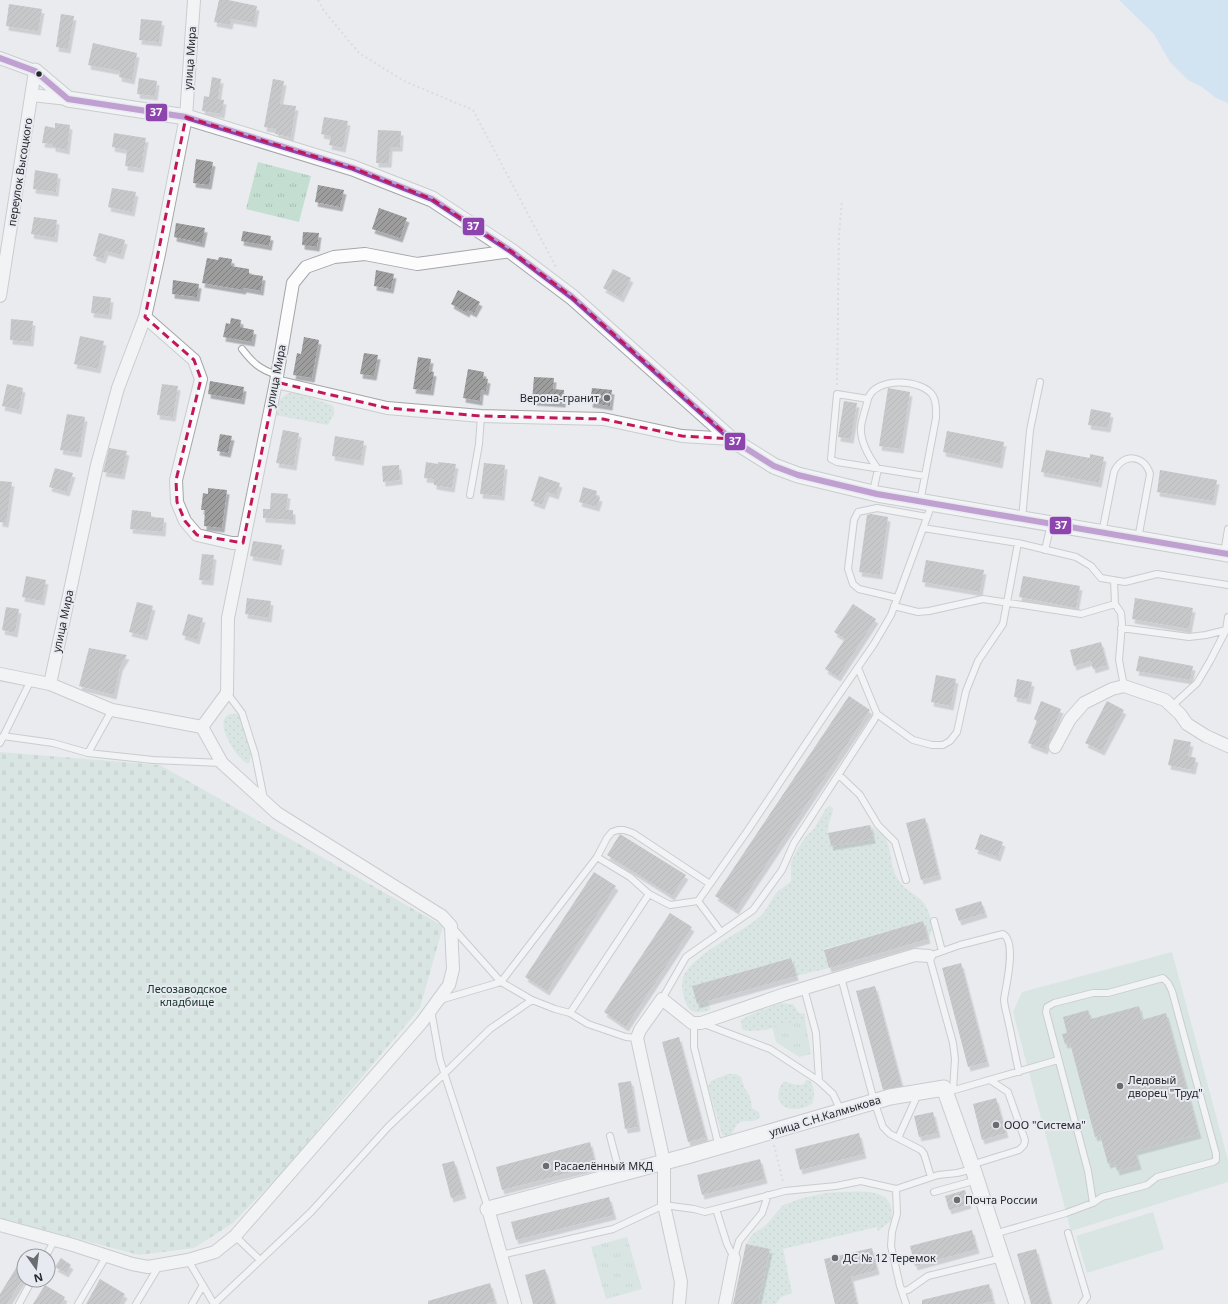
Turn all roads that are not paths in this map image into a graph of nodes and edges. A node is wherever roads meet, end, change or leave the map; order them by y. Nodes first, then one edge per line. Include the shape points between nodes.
1 (194, 0) edge
2 (0, 58) edge
3 (36, 71) junction
4 (32, 95) junction
5 (68, 99) junction
6 (186, 117) junction
7 (511, 251) junction
8 (0, 296) edge
9 (145, 317) junction
10 (242, 349) dead end
11 (276, 379) junction
12 (1040, 382) dead end
13 (868, 399) junction
14 (481, 416) junction
15 (731, 439) junction
16 (878, 468) junction
17 (925, 476) junction
18 (873, 493) junction
19 (470, 495) dead end
20 (926, 508) junction
21 (1022, 519) junction
22 (1051, 524) junction
23 (923, 528) junction
24 (1228, 529) edge
25 (1102, 532) junction
26 (1138, 538) junction
27 (243, 543) junction
28 (1018, 543) junction
29 (1045, 550) junction
30 (1226, 554) edge
31 (1114, 580) junction
32 (1228, 585) edge
33 (897, 598) junction
34 (1007, 603) junction
35 (1115, 604) junction
36 (894, 606) junction
37 (1228, 617) edge
38 (1122, 628) junction
39 (1226, 630) junction
40 (858, 668) junction
41 (0, 674) edge
42 (31, 680) junction
43 (50, 684) junction
44 (1124, 686) junction
45 (227, 693) junction
46 (1172, 706) junction
47 (112, 710) junction
48 (877, 714) junction
49 (202, 727) junction
50 (3, 736) junction
51 (0, 743) edge
52 (1228, 746) edge
53 (1055, 747) dead end
54 (88, 753) junction
55 (222, 763) junction
56 (839, 775) junction
57 (265, 802) junction
58 (597, 857) junction
59 (906, 880) dead end
60 (710, 884) junction
61 (649, 894) junction
62 (698, 901) junction
63 (934, 921) dead end
64 (451, 926) junction
65 (721, 932) junction
66 (942, 951) junction
67 (929, 956) junction
68 (841, 977) junction
69 (501, 982) junction
70 (804, 988) junction
71 (662, 999) junction
72 (532, 1000) junction
73 (434, 1006) junction
74 (570, 1013) junction
75 (697, 1023) junction
76 (637, 1038) junction
77 (1058, 1060) junction
78 (1019, 1072) junction
79 (444, 1074) junction
80 (990, 1080) junction
81 (819, 1081) junction
82 (950, 1091) junction
83 (918, 1092) junction
84 (874, 1101) junction
85 (841, 1111) junction
86 (610, 1136) dead end
87 (898, 1138) junction
88 (719, 1147) junction
89 (664, 1162) junction
90 (974, 1171) junction
91 (620, 1174) junction
92 (932, 1177) junction
93 (896, 1189) junction
94 (934, 1192) dead end
95 (768, 1195) junction
96 (1093, 1203) junction
97 (664, 1205) junction
98 (488, 1208) junction
99 (716, 1209) junction
100 (0, 1225) edge
101 (1068, 1233) dead end
102 (994, 1234) junction
103 (235, 1236) junction
104 (55, 1240) junction
105 (50, 1248) edge
106 (107, 1255) junction
107 (501, 1255) junction
108 (734, 1258) junction
109 (1002, 1258) junction
110 (188, 1260) junction
111 (260, 1260) junction
112 (160, 1265) junction
113 (203, 1285) junction
114 (28, 1288) edge
115 (902, 1291) junction
116 (19, 1304) edge
117 (78, 1304) edge
118 (136, 1304) edge
119 (192, 1304) edge
120 (214, 1304) edge
121 (515, 1304) edge
122 (679, 1304) edge
123 (725, 1304) edge
124 (906, 1304) edge
125 (1017, 1304) edge
126 (1082, 1304) edge

1 - 6 street, улица Мира
2 - 3 street
3 - 4 street, переулок Высоцкого
3 - 5 street
4 - 5 street
4 - 8 street, переулок Высоцкого
5 - 6 street
6 - 7 street via 353,168 432,199
6 - 9 street, улица Мира
7 - 11 street, улица Мира via 418,264 365,254 334,257 306,267 293,283
7 - 15 street via 572,297
9 - 27 street via 194,360 201,379 176,480 177,502 185,521 197,535
9 - 43 street, улица Мира via 118,388 96,465
10 - 11 lane via 257,366
11 - 14 street via 387,408
11 - 27 street, улица Мира
12 - 21 lane via 1030,430
13 - 16 lane via 861,428 869,458
13 - 16 lane via 837,394 831,459
13 - 17 lane via 876,388 890,382 924,388 933,396 936,418
14 - 15 street via 603,419 682,436
14 - 19 lane
15 - 18 street via 774,466 798,475
16 - 17 lane
16 - 18 lane
17 - 20 lane
18 - 20 street
20 - 21 street
20 - 23 lane
20 - 33 lane via 877,508 858,512 854,520 848,569 853,584 859,589
21 - 22 street
22 - 25 street
22 - 29 lane
23 - 28 lane
23 - 33 lane
24 - 30 lane
25 - 26 street
25 - 26 lane via 1115,469 1123,460 1136,460 1144,462 1150,474
26 - 30 street
27 - 45 street, улица Мира via 228,618
28 - 29 lane
28 - 34 lane
29 - 31 lane via 1076,557 1091,566 1102,578
31 - 32 lane via 1125,582 1157,574
31 - 35 lane
33 - 36 lane
34 - 35 lane via 1081,614
34 - 36 lane via 983,600 918,612
34 - 48 lane via 1003,624 978,661 966,691 957,732 950,741 943,745 932,745 913,740
35 - 38 lane via 1121,613
36 - 40 lane
37 - 39 lane
38 - 39 lane via 1189,637
38 - 44 lane via 1119,660
39 - 46 lane via 1197,683
40 - 48 lane
40 - 60 lane
41 - 42 street
42 - 43 street
42 - 50 lane
43 - 47 street
44 - 46 street via 1166,700
44 - 53 street via 1084,703 1070,719
45 - 49 street
45 - 57 lane via 242,713 255,754
46 - 52 street via 1188,724
47 - 49 street
47 - 54 lane
48 - 56 lane
49 - 55 street
50 - 51 lane
50 - 54 lane via 53,743
54 - 55 lane via 153,760
55 - 57 street
56 - 59 lane via 860,795 878,825 895,842
56 - 65 lane via 794,843 782,870 757,904
57 - 64 street via 277,813 442,916
58 - 60 lane via 612,832 624,830 633,833
58 - 61 lane via 630,877
58 - 69 lane
60 - 62 lane
61 - 62 lane via 670,904
61 - 74 lane
62 - 65 lane
63 - 66 lane
64 - 69 lane
64 - 73 street via 453,969 449,985
65 - 71 lane via 686,957
66 - 67 lane
66 - 78 lane via 960,944 1006,935 1010,952 1004,1001
67 - 68 street via 915,955
67 - 82 lane via 953,1042 955,1059
68 - 70 street
68 - 84 lane
69 - 72 lane
69 - 73 lane
70 - 75 street
70 - 81 lane via 816,1033
71 - 75 street via 692,1023
71 - 76 street
72 - 74 lane
72 - 79 lane via 490,1028
73 - 79 lane
73 - 103 street
74 - 76 lane via 588,1024 626,1037
75 - 81 lane via 770,1049
75 - 88 lane via 694,1047
76 - 89 street
77 - 78 lane
77 - 96 lane via 1088,1171
77 - 96 lane via 1047,1007 1093,993 1108,993 1162,978 1168,984 1172,991 1216,1160 1157,1177 1147,1185 1102,1197
78 - 80 lane
79 - 98 lane
79 - 111 lane via 389,1126 311,1212
80 - 82 lane
80 - 90 lane via 1008,1092 1025,1140 1019,1150
81 - 85 lane via 833,1094
82 - 83 street, улица С.Н.Калмыкова via 944,1088
82 - 90 street
83 - 84 street, улица С.Н.Калмыкова
83 - 87 lane
84 - 85 street, улица С.Н.Калмыкова
84 - 87 lane via 883,1127
85 - 88 street, улица С.Н.Калмыкова
86 - 91 lane
87 - 92 lane via 921,1150
88 - 89 street, улица С.Н.Калмыкова
89 - 91 street, улица С.Н.Калмыкова
89 - 97 street
90 - 92 lane
90 - 94 lane
90 - 102 street
91 - 98 street, улица С.Н.Калмыкова
92 - 93 lane
93 - 95 lane via 861,1181 836,1186 785,1190
93 - 115 lane via 897,1214 891,1246
95 - 99 lane
95 - 108 lane via 762,1213 739,1240
96 - 102 lane via 1066,1214
97 - 99 lane via 694,1208 705,1212
97 - 107 lane via 613,1229
97 - 122 street via 681,1282
98 - 107 street
99 - 108 lane
100 - 104 street
101 - 126 lane via 1087,1297
102 - 109 street
103 - 110 street via 215,1252
103 - 111 lane
104 - 105 lane
104 - 106 street
106 - 112 street via 132,1264 148,1267
106 - 117 lane
107 - 121 street
108 - 123 street
109 - 115 lane via 928,1276 908,1290
109 - 125 street
110 - 112 street
110 - 113 lane
111 - 120 lane
112 - 118 lane
113 - 119 lane
113 - 120 lane
114 - 116 lane
115 - 124 lane

